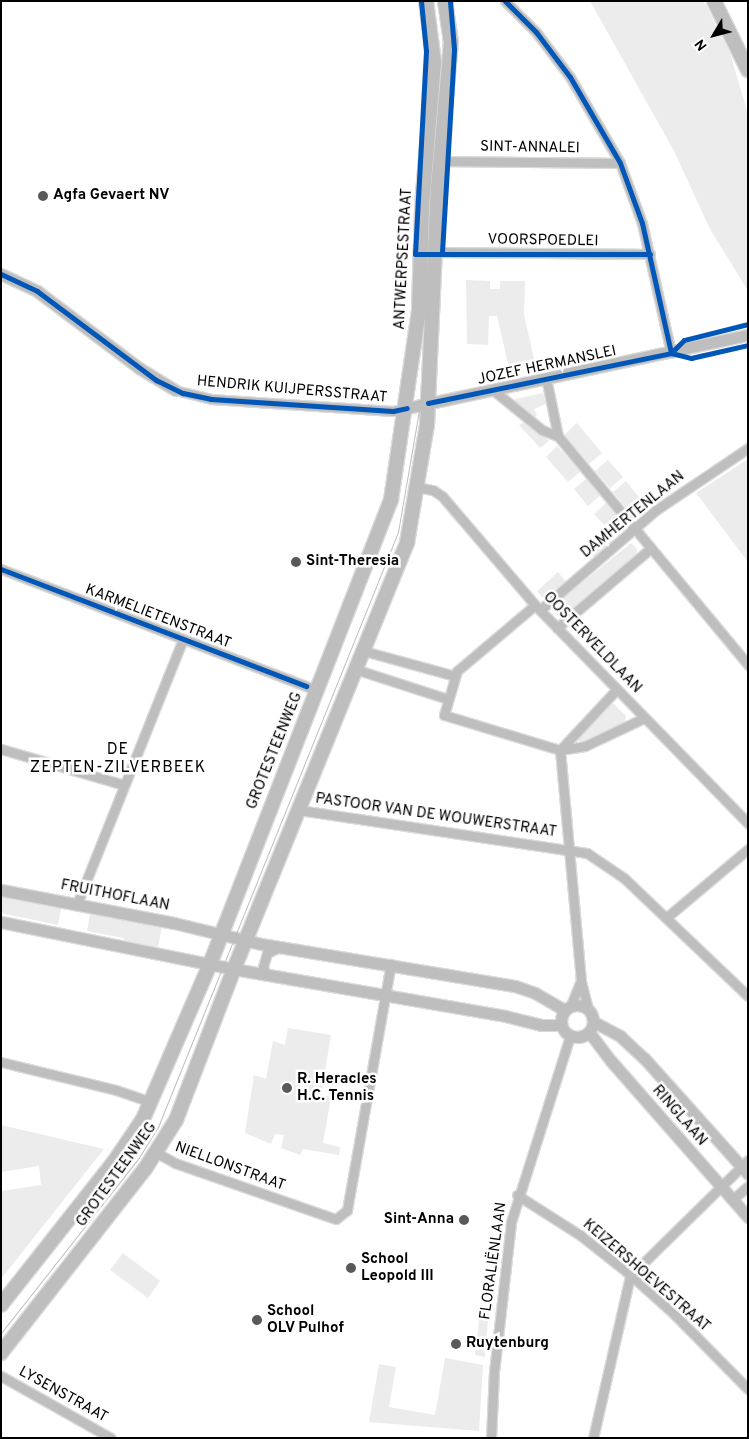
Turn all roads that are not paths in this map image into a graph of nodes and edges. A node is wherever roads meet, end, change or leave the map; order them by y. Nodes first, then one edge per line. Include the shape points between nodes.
1 (426, 1) edge
2 (446, 1) edge
3 (505, 1) edge
4 (714, 1) edge
5 (748, 70) edge
6 (440, 161) junction
7 (620, 164) junction
8 (436, 252) junction
9 (650, 254) junction
10 (1, 274) edge
11 (748, 335) edge
12 (671, 353) junction
13 (546, 378) junction
14 (175, 390) joint
15 (493, 390) junction
16 (428, 403) junction
17 (407, 408) junction
18 (558, 436) junction
19 (748, 448) edge
20 (416, 488) junction
21 (636, 529) junction
22 (651, 548) junction
23 (1, 569) edge
24 (537, 607) junction
25 (557, 628) junction
26 (182, 641) junction
27 (364, 651) junction
28 (748, 665) edge
29 (358, 670) junction
30 (455, 676) junction
31 (617, 689) junction
32 (317, 690) junction
33 (448, 699) junction
34 (644, 718) junction
35 (1, 749) edge
36 (560, 750) junction
37 (124, 785) junction
38 (299, 810) junction
39 (748, 823) edge
40 (748, 848) edge
41 (568, 852) junction
42 (1, 890) edge
43 (77, 904) junction
44 (667, 917) junction
45 (1, 922) edge
46 (222, 935) junction
47 (247, 941) junction
48 (280, 947) junction
49 (210, 964) junction
50 (391, 964) junction
51 (234, 968) junction
52 (266, 974) junction
53 (581, 981) junction
54 (386, 995) junction
55 (748, 996) edge
56 (568, 1008) junction
57 (588, 1008) junction
58 (561, 1025) junction
59 (591, 1027) junction
60 (570, 1036) junction
61 (1, 1062) edge
62 (151, 1102) junction
63 (158, 1153) junction
64 (745, 1167) edge
65 (720, 1186) junction
66 (748, 1186) edge
67 (517, 1195) junction
68 (732, 1200) junction
69 (748, 1217) edge
70 (630, 1276) junction
71 (1, 1305) edge
72 (1, 1352) edge
73 (1, 1376) edge
74 (748, 1389) edge
75 (111, 1438) edge
76 (491, 1438) edge
77 (593, 1438) edge

1 - 17 main road, ANTWERPSESTRAAT via 434,62 422,206 418,329
2 - 6 main road, ANTWERPSESTRAAT via 451,42
3 - 7 street via 536,32 570,77
4 - 5 main road
6 - 7 street, SINT-ANNALEI
6 - 8 main road, ANTWERPSESTRAAT
7 - 9 street
8 - 9 street, VOORSPOEDLEI
8 - 16 main road, ANTWERPSESTRAAT
9 - 12 street
10 - 14 street, HENDRIK KUIJPERSSTRAAT via 37,291 139,368
11 - 12 street, JOZEF HERMANSLEI
12 - 13 street, JOZEF HERMANSLEI
13 - 15 street, JOZEF HERMANSLEI
13 - 18 street
14 - 17 street, HENDRIK KUIJPERSSTRAAT via 210,399 393,411
15 - 16 street, JOZEF HERMANSLEI
15 - 18 street via 542,430
16 - 17 street
16 - 20 main road, ANTWERPSESTRAAT
17 - 32 main road, GROTESTEENWEG via 392,500
18 - 21 street
19 - 21 street, DAMHERTENLAAN via 688,486
20 - 24 street, OOSTERVELDLAAN via 433,490 442,496
20 - 27 main road, ANTWERPSESTRAAT via 407,543
21 - 22 street
21 - 24 street, DAMHERTENLAAN
22 - 25 street
22 - 28 street
23 - 26 street, KARMELIETENSTRAAT
24 - 25 street, OOSTERVELDLAAN
24 - 30 street, DAMHERTENLAAN via 457,671
25 - 31 street, OOSTERVELDLAAN
26 - 32 street, KARMELIETENSTRAAT
26 - 37 street
27 - 29 main road
27 - 30 street
29 - 33 street
29 - 38 main road
30 - 33 street, DAMHERTENLAAN
31 - 34 street, OOSTERVELDLAAN
31 - 36 street
32 - 46 main road, GROTESTEENWEG
33 - 36 street via 444,715
34 - 36 street via 586,746
34 - 39 street, OOSTERVELDLAAN
35 - 37 street
36 - 41 street
37 - 43 street
38 - 41 street, PASTOOR VAN DE WOUWERSTRAAT via 559,847
38 - 47 main road
40 - 44 street
41 - 44 street, PASTOOR VAN DE WOUWERSTRAAT via 587,853 596,858
41 - 53 street
42 - 43 street, FRUITHOFLAAN
43 - 46 street, FRUITHOFLAAN
44 - 55 street, PASTOOR VAN DE WOUWERSTRAAT
45 - 49 street
46 - 47 street, FRUITHOFLAAN
46 - 49 main road, GROTESTEENWEG
47 - 48 street
47 - 51 main road, GROTESTEENWEG
48 - 50 street
48 - 52 street via 268,953 263,967
49 - 51 street
49 - 62 main road, GROTESTEENWEG
50 - 54 street
50 - 56 street via 515,986
51 - 52 street
51 - 63 main road, GROTESTEENWEG via 176,1120
52 - 54 street
53 - 56 street
53 - 57 street
54 - 58 street via 541,1025
54 - 63 street, NIELLONSTRAAT via 350,1200 347,1210 336,1219 175,1163
56 - 57 street
56 - 58 street
57 - 59 street, RINGLAAN
58 - 60 street
59 - 60 street via 582,1036
59 - 64 street, RINGLAAN via 620,1036
59 - 65 street, RINGLAAN via 611,1061
60 - 67 street, FLORALIËNLAAN
61 - 62 street via 116,1090
62 - 71 main road, GROTESTEENWEG via 126,1147
63 - 72 main road, GROTESTEENWEG
64 - 65 street
65 - 68 street, RINGLAAN
65 - 70 street
66 - 68 street
67 - 70 street, KEIZERSHOEVESTRAAT via 580,1235
67 - 76 street, FLORALIËNLAAN via 506,1250
68 - 69 street, RINGLAAN
70 - 74 street, KEIZERSHOEVESTRAAT via 692,1331
70 - 77 street
73 - 75 street, LYSENSTRAAT

